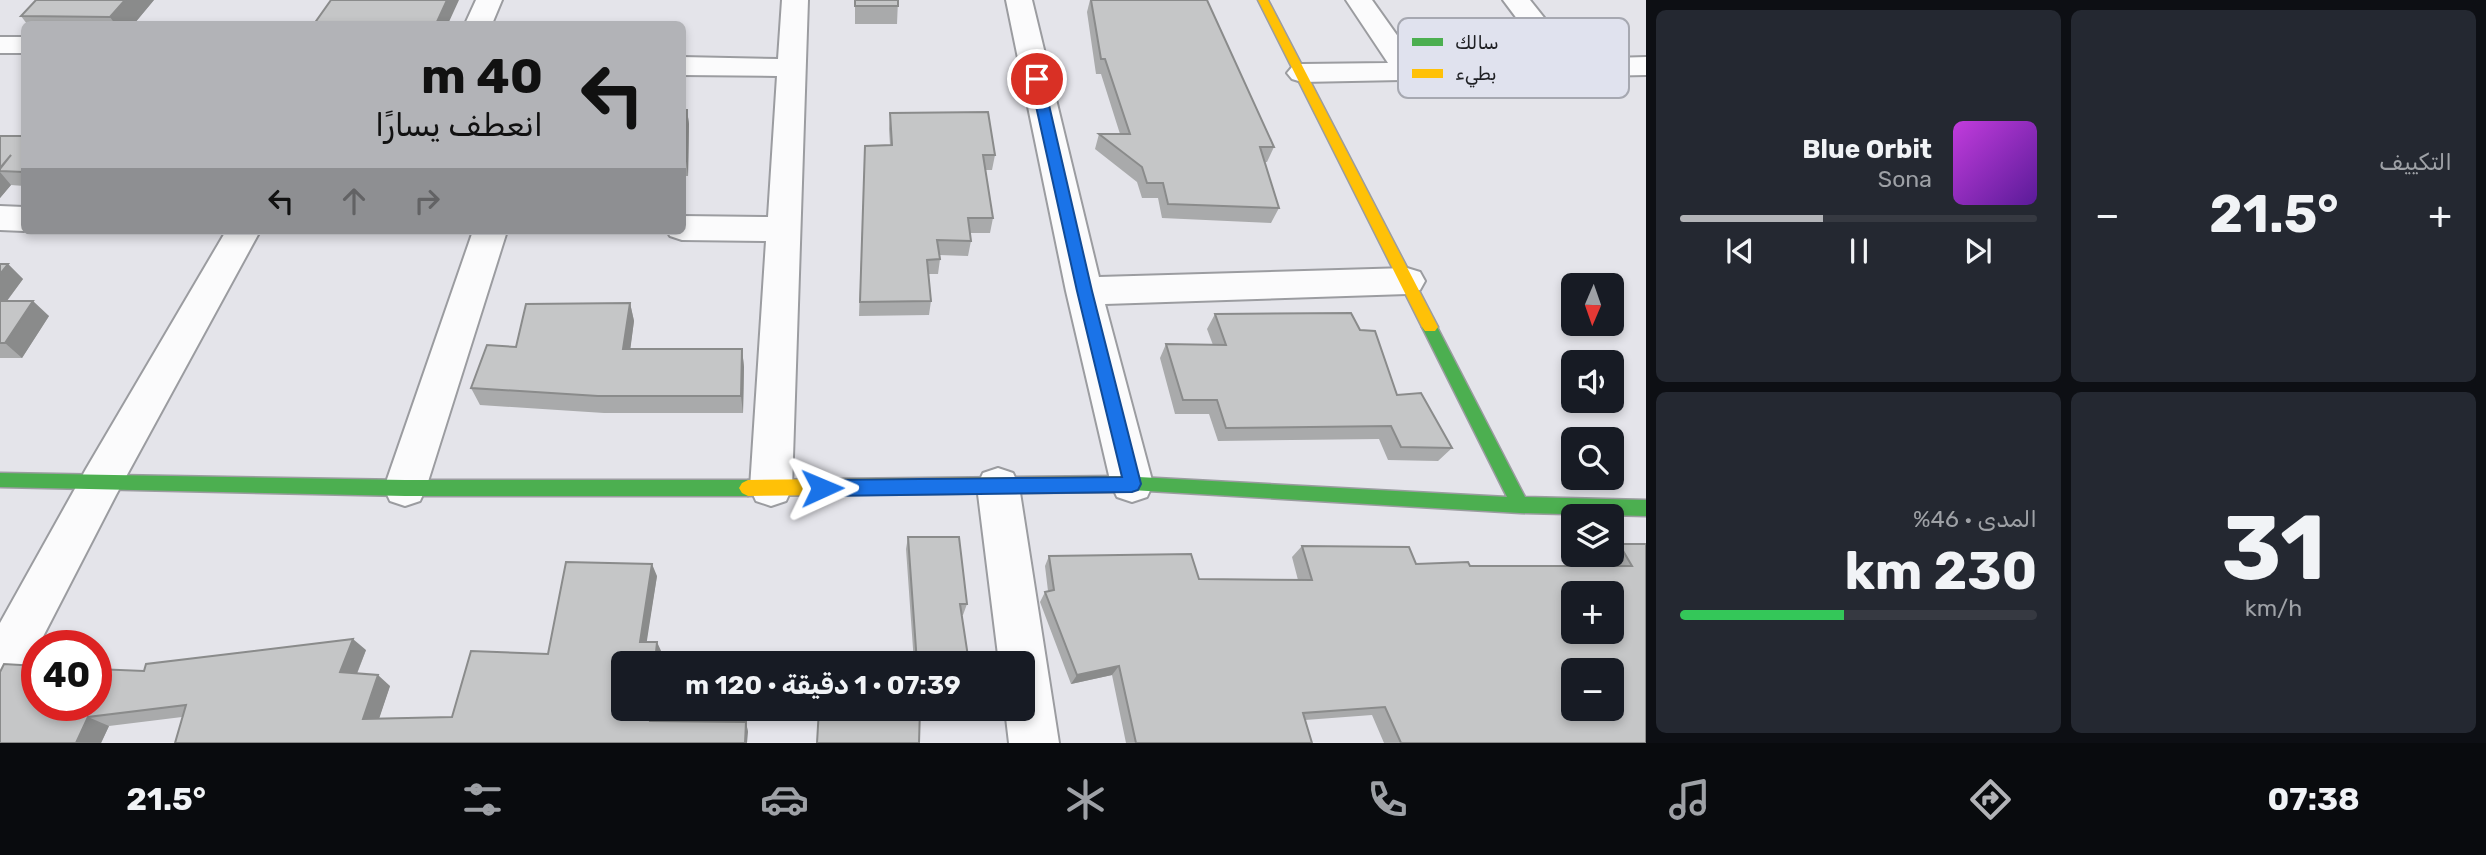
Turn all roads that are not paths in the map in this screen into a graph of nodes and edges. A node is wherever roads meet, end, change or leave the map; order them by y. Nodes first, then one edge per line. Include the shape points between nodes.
1 (489, 0) edge
2 (794, 0) edge
3 (1019, 0) edge
4 (1263, 0) edge
5 (1359, 0) edge
6 (1516, 0) edge
7 (1530, 18) edge
8 (480, 21) edge
9 (0, 45) edge
10 (21, 45) edge
11 (1398, 57) edge
12 (686, 66) edge
13 (790, 68) junction
14 (1398, 71) edge
15 (1302, 74) junction
16 (0, 218) edge
17 (21, 219) edge
18 (686, 228) edge
19 (782, 229) junction
20 (241, 235) edge
21 (489, 235) edge
22 (1407, 281) junction
23 (1084, 291) junction
24 (0, 480) edge
25 (101, 482) junction
26 (1132, 484) junction
27 (998, 486) junction
28 (405, 488) junction
29 (771, 488) junction
30 (1520, 505) junction
31 (1646, 508) edge
32 (0, 670) edge
33 (1034, 743) edge

1 - 8 street
2 - 13 street
3 - 23 street
4 - 15 street
5 - 11 street
6 - 7 street
9 - 10 street
12 - 13 street
13 - 19 street via 790,146
14 - 15 street
15 - 22 street
16 - 17 street
18 - 19 street
19 - 29 street
20 - 25 street
21 - 28 street
22 - 23 street
22 - 30 street
23 - 26 street
24 - 25 street
25 - 28 street
25 - 32 street
26 - 27 street
26 - 30 street
27 - 29 street
27 - 33 street
28 - 29 street
30 - 31 street

